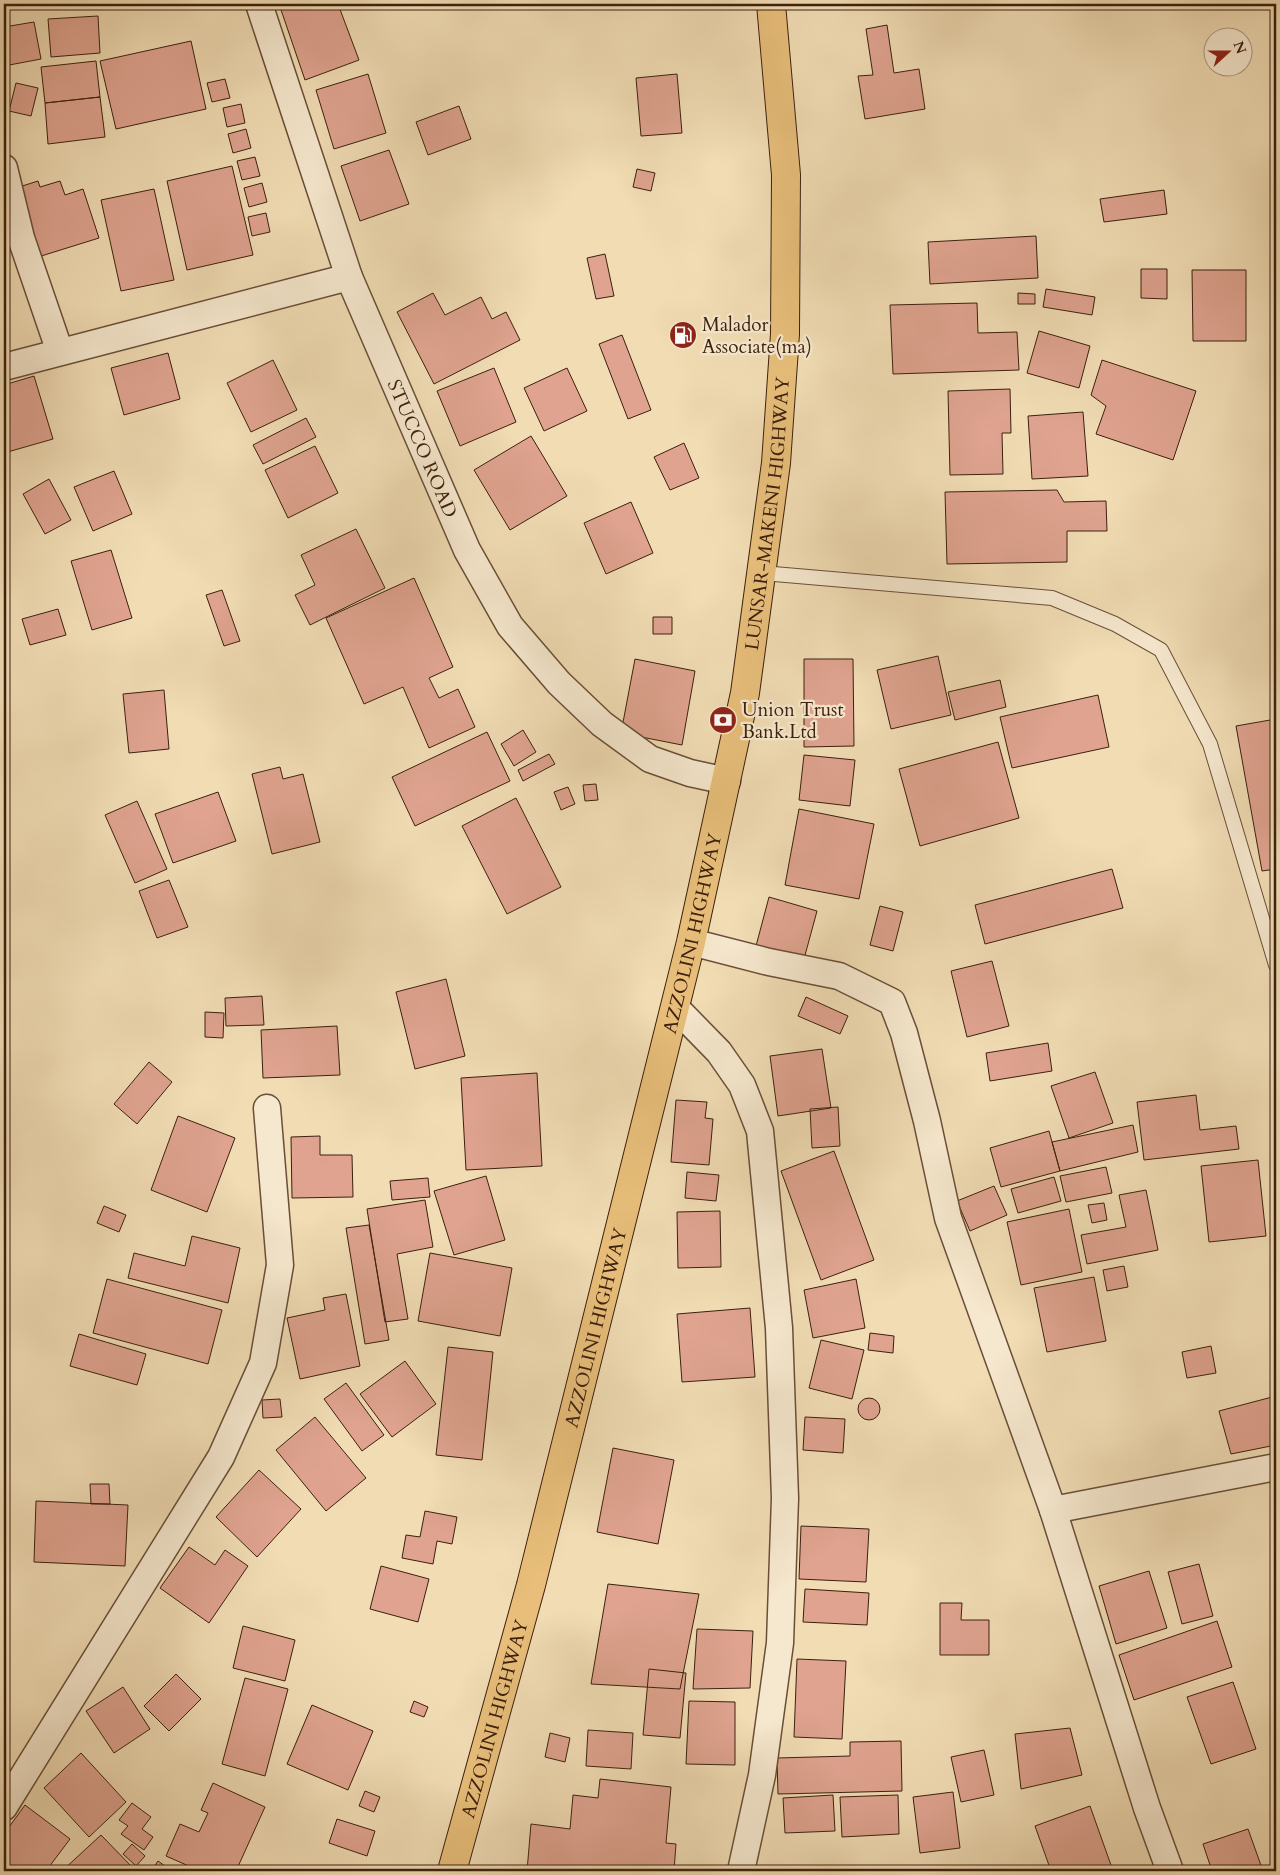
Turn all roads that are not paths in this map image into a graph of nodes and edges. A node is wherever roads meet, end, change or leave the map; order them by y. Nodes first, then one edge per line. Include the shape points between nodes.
1 (259, 4) edge
2 (771, 4) edge
3 (4, 168) edge
4 (349, 277) junction
5 (60, 352) junction
6 (4, 367) edge
7 (762, 573) junction
8 (728, 781) junction
9 (691, 942) junction
10 (1276, 965) edge
11 (674, 1007) junction
12 (267, 1108) dead end
13 (1276, 1467) edge
14 (1052, 1510) junction
15 (4, 1808) edge
16 (452, 1871) edge
17 (741, 1871) edge
18 (1170, 1871) edge

1 - 4 street, STUCCO ROAD
2 - 7 main road, LUNSAR-MAKENI HIGHWAY via 786,175 785,334 776,463
3 - 5 street via 22,238
4 - 5 street
4 - 8 street, STUCCO ROAD via 467,550 510,626 559,683 602,724 650,759 690,773
5 - 6 street
7 - 8 main road, LUNSAR-MAKENI HIGHWAY via 745,693
7 - 10 lane via 1052,598 1115,624 1162,650 1210,744
8 - 9 main road, AZZOLINI HIGHWAY
9 - 11 main road, AZZOLINI HIGHWAY
9 - 14 street via 839,976 892,1002 904,1032 928,1121 948,1218
11 - 16 main road, AZZOLINI HIGHWAY via 534,1575
11 - 17 street via 724,1058 742,1085 760,1131 779,1328 784,1498 780,1644 762,1775
12 - 15 street via 280,1265 263,1363 221,1456
13 - 14 street
14 - 18 street via 1140,1790

